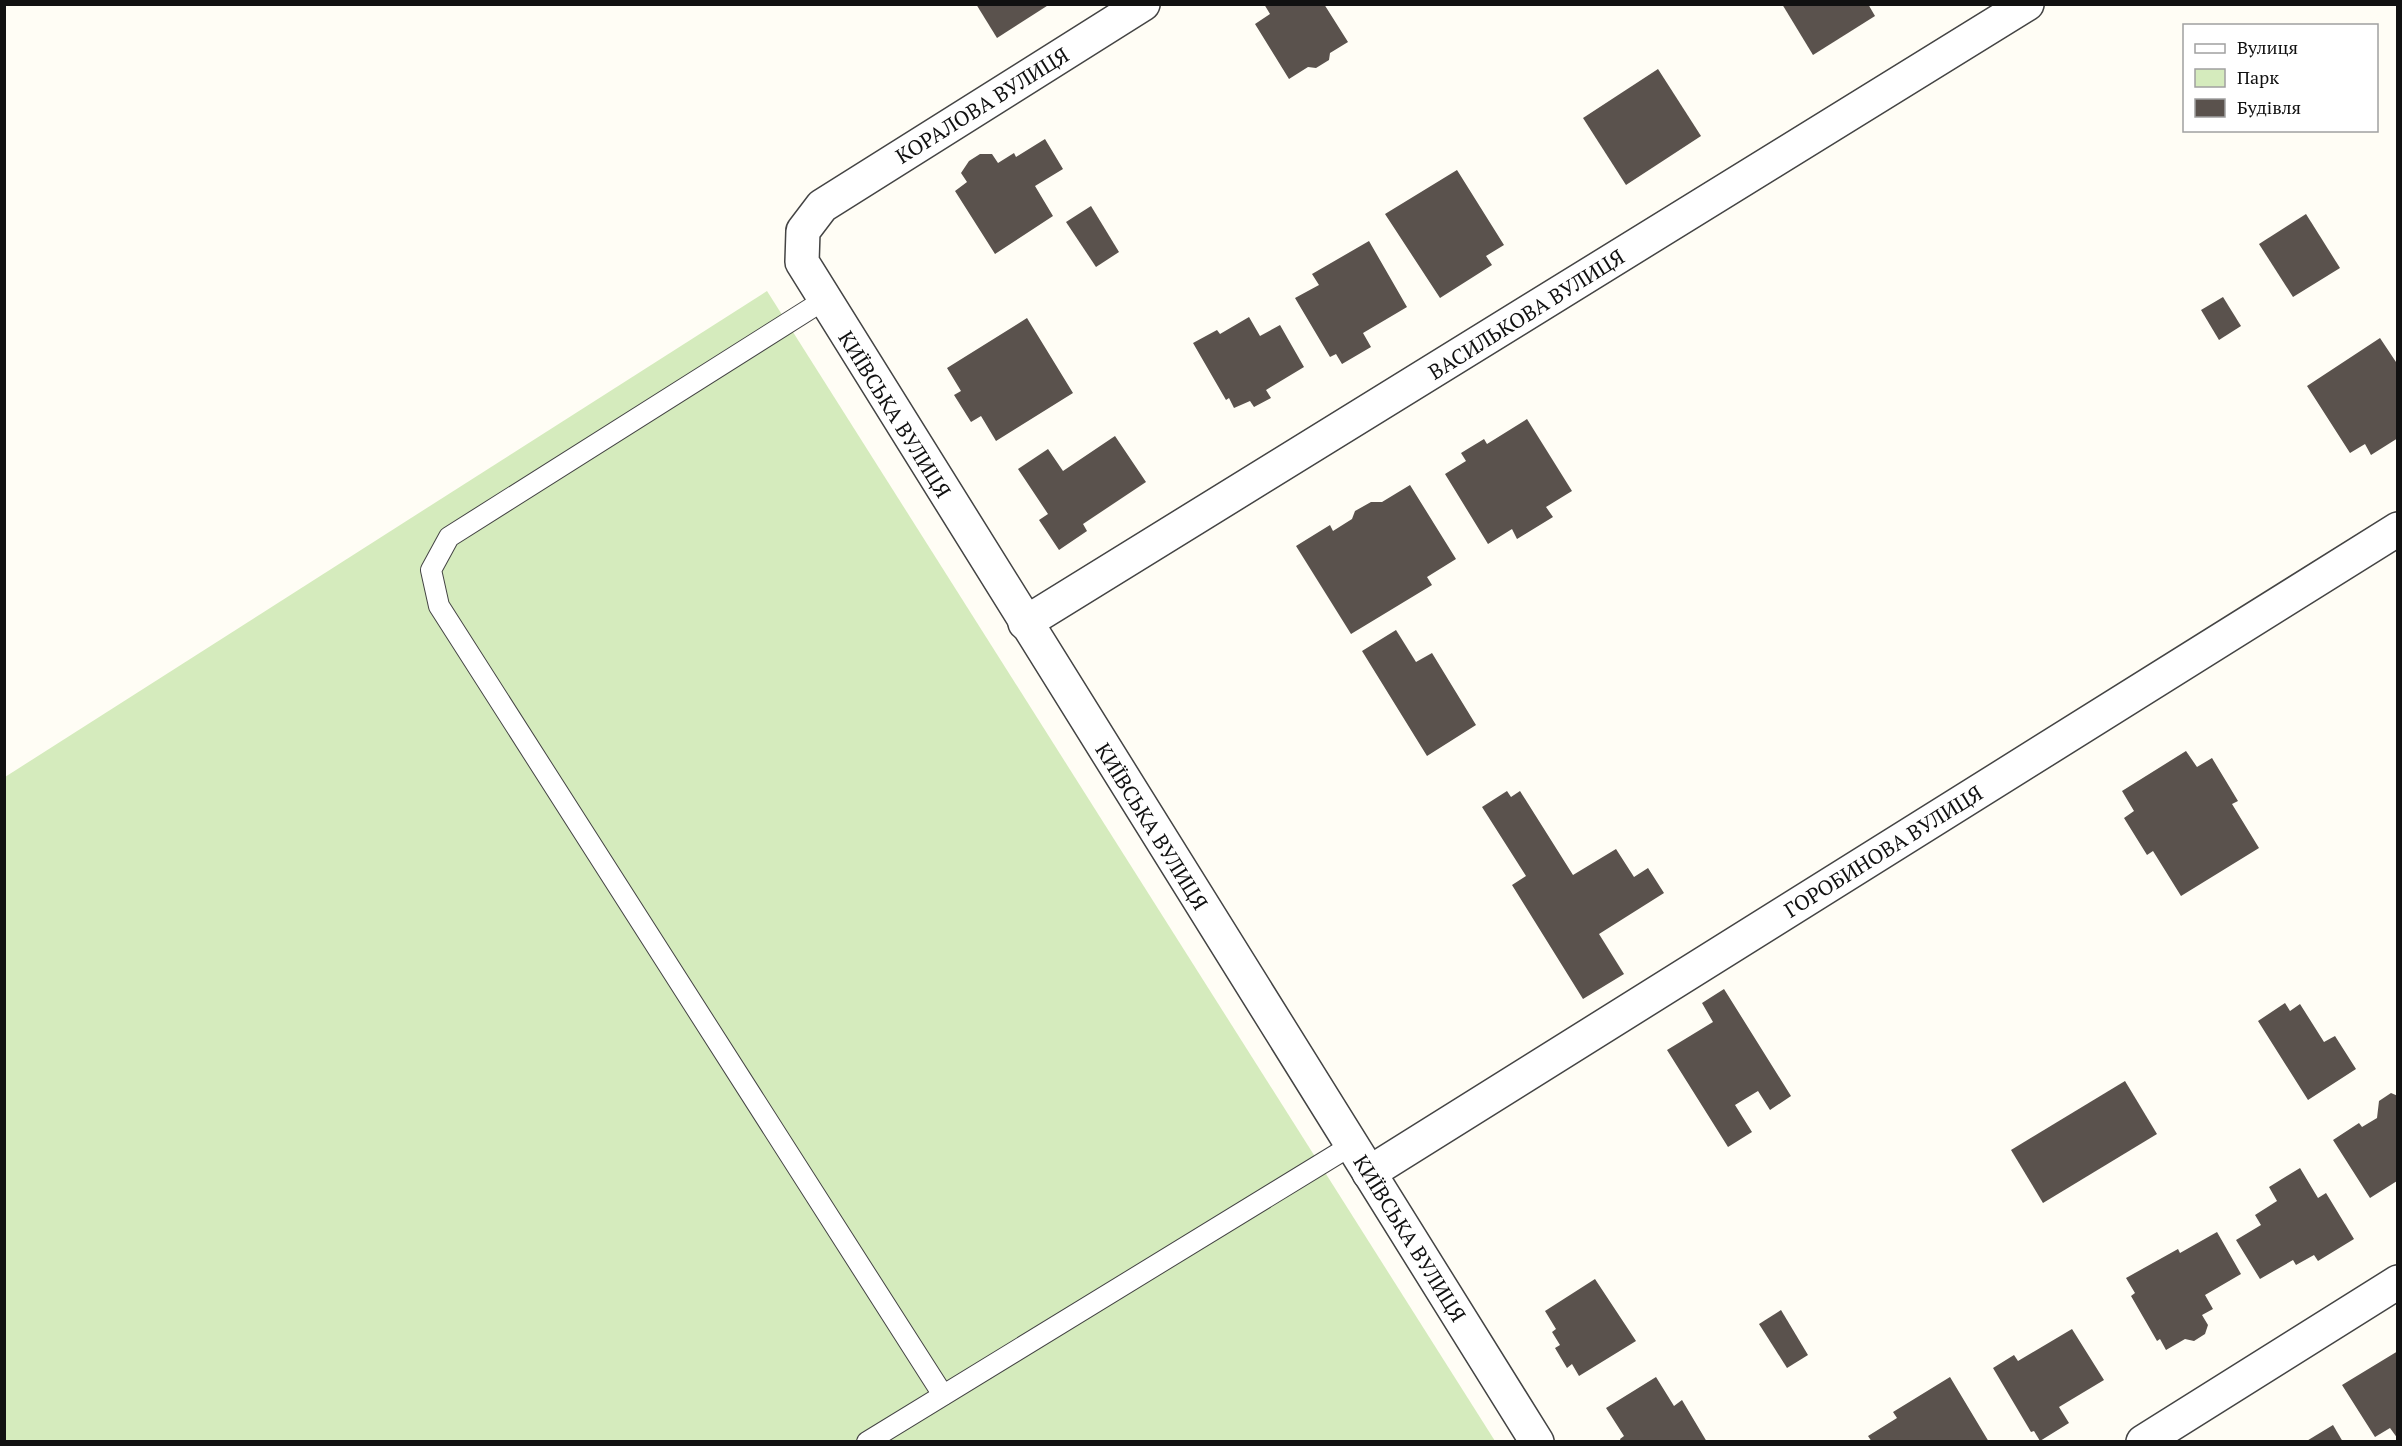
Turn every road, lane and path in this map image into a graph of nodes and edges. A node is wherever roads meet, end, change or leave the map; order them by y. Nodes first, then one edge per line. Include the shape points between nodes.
1 (1143, 4) edge
2 (2027, 4) edge
3 (822, 206) joint
4 (824, 300) junction
5 (2397, 529) edge
6 (1025, 623) junction
7 (1352, 1144) junction
8 (1369, 1173) junction
9 (2397, 1282) edge
10 (943, 1395) junction
11 (867, 1442) edge
12 (1537, 1442) edge
13 (2143, 1442) edge

1 - 3 street, КОРАЛОВА ВУЛИЦЯ
2 - 6 street, ВАСИЛЬКОВА ВУЛИЦЯ
3 - 4 street, КИЇВСЬКА ВУЛИЦЯ via 803,231 802,262
4 - 6 street, КИЇВСЬКА ВУЛИЦЯ
4 - 10 lane via 449,537 431,570 439,606
5 - 8 street, ГОРОБИНОВА ВУЛИЦЯ
6 - 7 street, КИЇВСЬКА ВУЛИЦЯ
7 - 8 street, КИЇВСЬКА ВУЛИЦЯ
7 - 10 lane
8 - 12 street, КИЇВСЬКА ВУЛИЦЯ
9 - 13 street
10 - 11 lane

